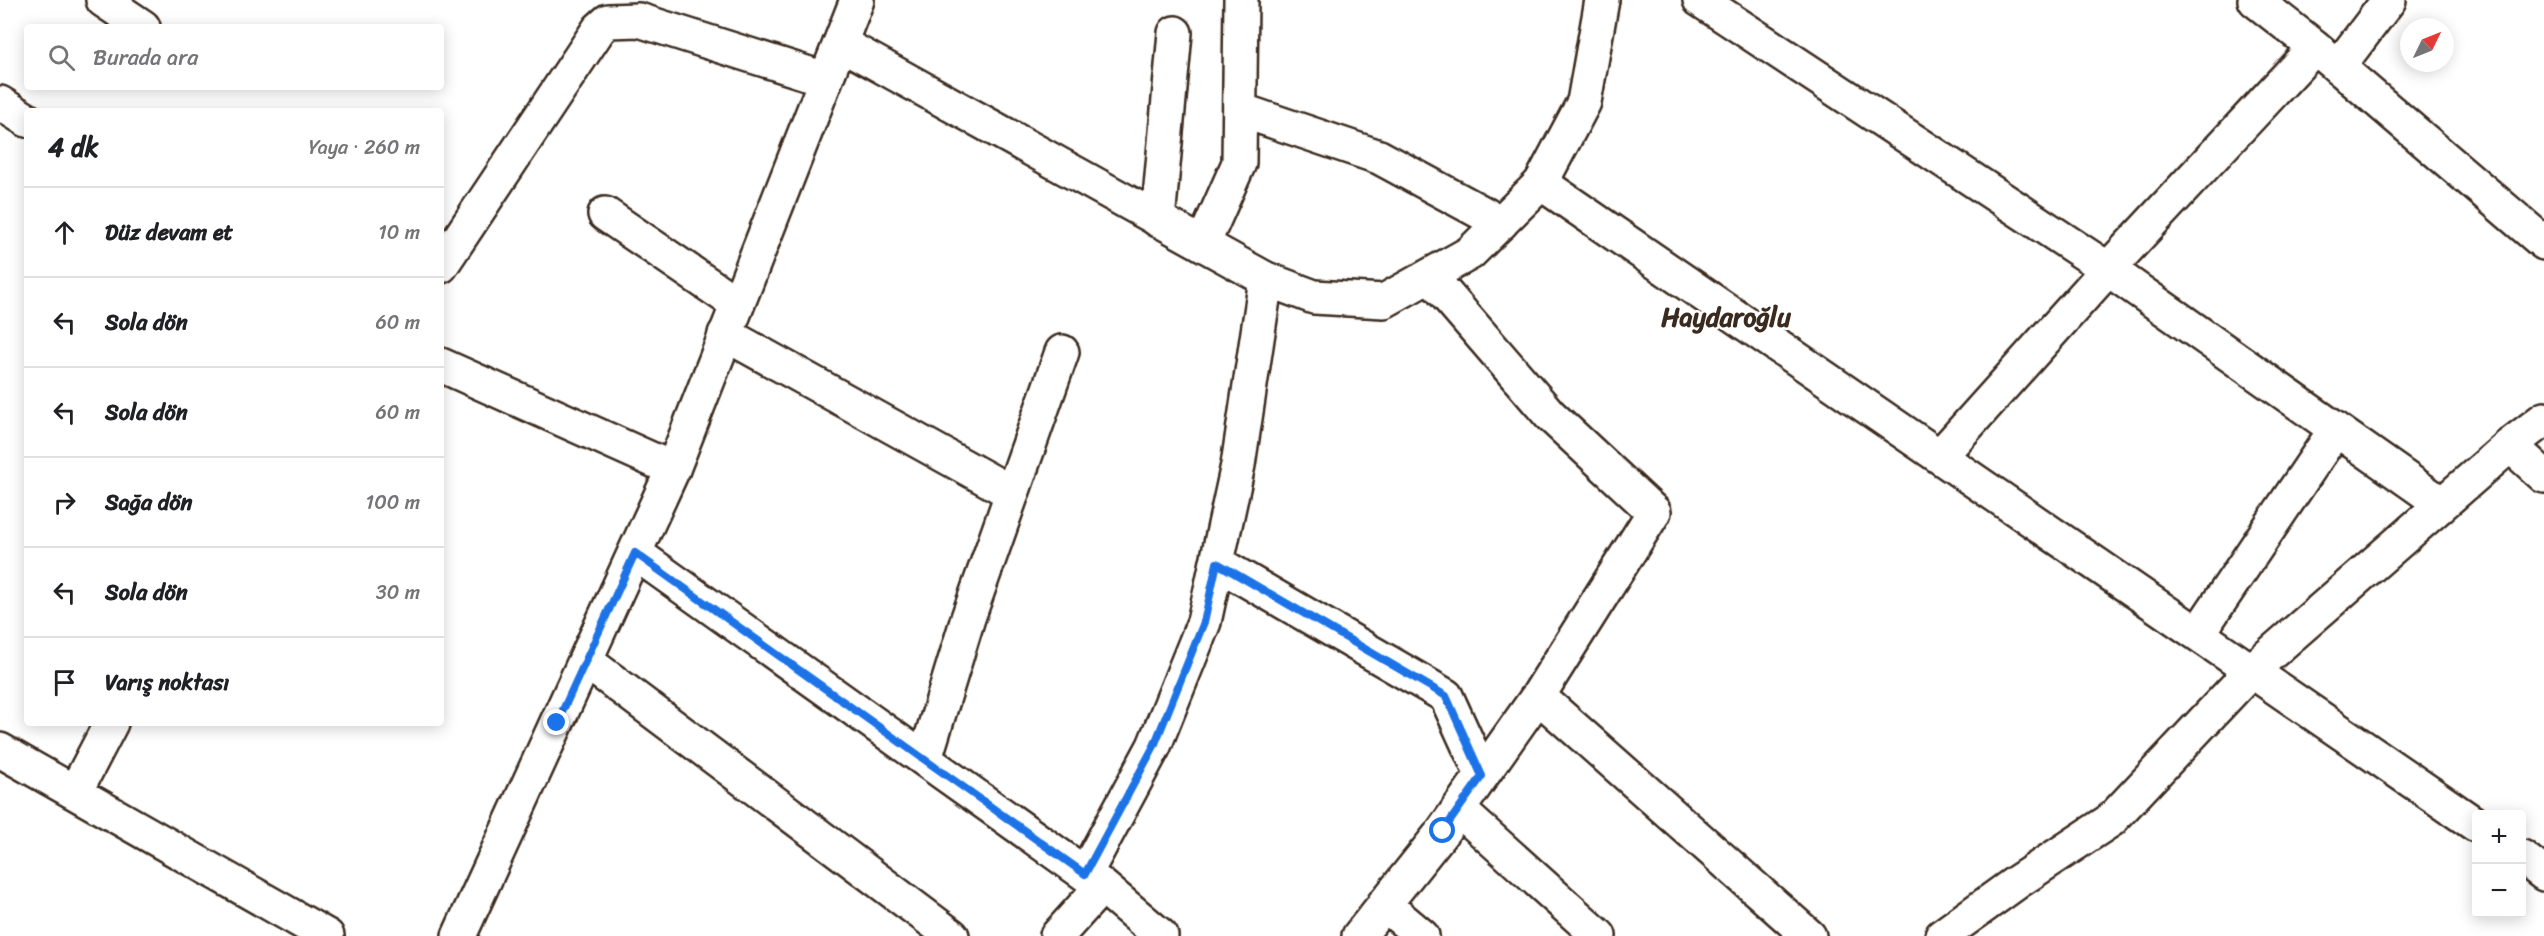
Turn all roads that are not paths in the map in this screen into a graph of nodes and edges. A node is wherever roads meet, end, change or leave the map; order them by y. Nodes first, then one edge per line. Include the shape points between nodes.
1 (103, 0) edge
2 (857, 0) edge
3 (1241, 0) edge
4 (1602, 0) edge
5 (1700, 0) edge
6 (2254, 0) edge
7 (2389, 0) edge
8 (139, 24) edge
9 (1175, 33) dead end
10 (840, 43) junction
11 (2326, 57) junction
12 (825, 79) junction
13 (0, 103) edge
14 (1240, 110) junction
15 (24, 118) edge
16 (1541, 183) junction
17 (606, 214) dead end
18 (1158, 220) junction
19 (1501, 223) junction
20 (2544, 243) edge
21 (1203, 244) junction
22 (444, 262) edge
23 (2108, 269) junction
24 (1430, 276) junction
25 (1266, 279) junction
26 (737, 304) junction
27 (725, 334) junction
28 (1062, 352) dead end
29 (444, 366) edge
30 (2544, 419) edge
31 (2336, 429) junction
32 (2511, 445) junction
33 (1941, 455) junction
34 (673, 469) junction
35 (2544, 476) edge
36 (1012, 493) junction
37 (2442, 504) junction
38 (635, 553) junction
39 (1217, 563) junction
40 (2199, 632) junction
41 (586, 661) junction
42 (2253, 669) junction
43 (1538, 696) junction
44 (109, 726) edge
45 (0, 750) edge
46 (925, 759) junction
47 (1482, 776) junction
48 (75, 792) junction
49 (1458, 809) junction
50 (2472, 822) edge
51 (2526, 860) edge
52 (2544, 873) edge
53 (1093, 880) junction
54 (1384, 904) junction
55 (464, 934) edge
56 (327, 936) edge
57 (952, 936) edge
58 (1057, 936) edge
59 (1161, 936) edge
60 (1359, 936) edge
61 (1422, 936) edge
62 (1599, 936) edge
63 (1809, 936) edge
64 (1942, 936) edge

1 - 8 street
2 - 10 street
3 - 14 street
4 - 16 street via 1584,102
5 - 23 street
6 - 11 street
7 - 11 street
9 - 18 street
10 - 12 street
10 - 18 street
11 - 20 street
11 - 23 street
12 - 22 street via 639,20 608,21
12 - 26 street
13 - 15 street
14 - 19 street via 1379,157
14 - 21 street via 1239,163
16 - 19 street
16 - 33 street
17 - 26 street
18 - 21 street
19 - 24 street via 1470,254
21 - 25 street
23 - 31 street
23 - 33 street
24 - 25 street via 1384,300 1314,297
24 - 43 street via 1550,415 1654,512
25 - 39 street via 1238,465
26 - 27 street
27 - 34 street
27 - 36 street
28 - 36 street
29 - 34 street
30 - 32 street
31 - 37 street
31 - 40 street
32 - 35 street
32 - 37 street
33 - 40 street
34 - 38 street
36 - 46 street
37 - 42 street
38 - 41 street
38 - 46 street
39 - 47 street via 1446,696
39 - 53 street via 1204,622 1154,746
40 - 42 street
41 - 55 street
41 - 57 street
42 - 50 street
42 - 64 street via 2111,820
43 - 47 street
43 - 63 street
44 - 48 street
45 - 48 street
46 - 53 street
47 - 49 street
48 - 56 street
49 - 54 street
49 - 62 street
51 - 52 street
53 - 58 street
53 - 59 street
54 - 60 street
54 - 61 street

